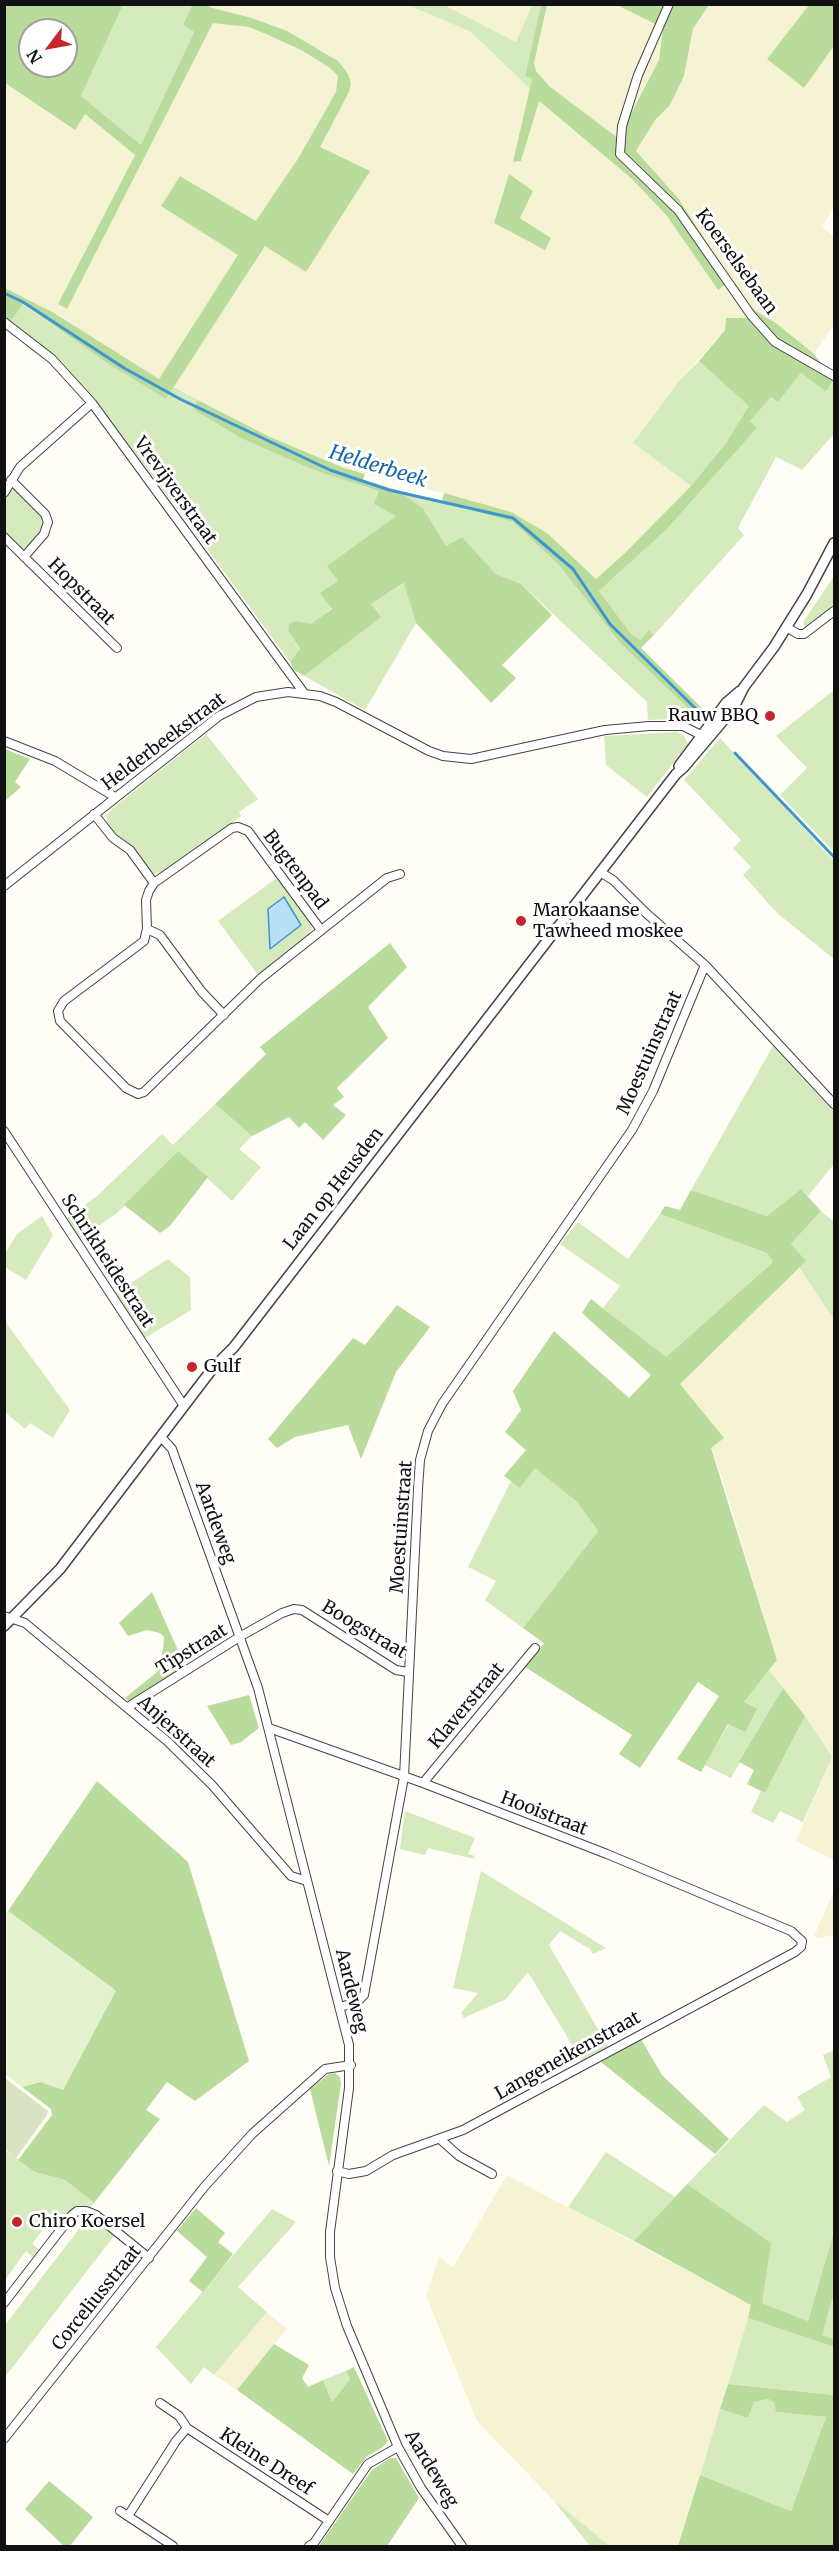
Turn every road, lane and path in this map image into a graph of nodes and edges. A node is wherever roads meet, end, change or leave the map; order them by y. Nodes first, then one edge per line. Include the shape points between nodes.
1 (669, 4) edge
2 (4, 322) edge
3 (834, 376) edge
4 (92, 404) junction
5 (11, 480) junction
6 (4, 493) edge
7 (4, 537) edge
8 (834, 543) edge
9 (24, 557) junction
10 (834, 611) edge
11 (786, 627) junction
12 (117, 648) dead end
13 (304, 693) junction
14 (705, 736) junction
15 (4, 741) edge
16 (115, 797) junction
17 (94, 814) junction
18 (600, 872) junction
19 (400, 874) dead end
20 (154, 883) junction
21 (4, 886) edge
22 (147, 929) junction
23 (321, 930) junction
24 (705, 965) junction
25 (224, 1015) junction
26 (834, 1104) edge
27 (4, 1131) edge
28 (184, 1406) junction
29 (161, 1437) junction
30 (7, 1620) edge
31 (241, 1636) junction
32 (535, 1648) dead end
33 (408, 1672) junction
34 (128, 1707) junction
35 (269, 1728) junction
36 (404, 1777) junction
37 (423, 1783) junction
38 (307, 1881) junction
39 (802, 1941) joint
40 (340, 2007) junction
41 (351, 2065) junction
42 (440, 2139) junction
43 (338, 2171) junction
44 (492, 2174) dead end
45 (149, 2258) junction
46 (4, 2303) edge
47 (160, 2403) dead end
48 (187, 2428) junction
49 (4, 2439) edge
50 (398, 2447) junction
51 (329, 2521) junction
52 (173, 2547) edge
53 (309, 2547) edge
54 (462, 2547) edge

1 - 3 street, Koerselsebaan via 638,75 622,126 620,154 678,210 751,315 775,342
2 - 4 street, Vrevijverstraat via 51,359
4 - 5 street via 20,467
4 - 13 street, Vrevijverstraat
5 - 6 street
5 - 9 street, Hopstraat via 45,514 48,522 44,534
7 - 9 street, Hopstraat
8 - 11 street
9 - 12 street, Hopstraat
10 - 11 street via 804,634
11 - 14 street
13 - 14 street, Helderbeekstraat via 336,702 416,746 443,756 471,759 605,730 649,726 683,726
13 - 16 street, Helderbeekstraat via 271,694 242,702
14 - 18 street, Laan op Heusden
15 - 16 street via 55,761
16 - 17 street, Helderbeekstraat
17 - 20 street via 113,838 130,850
17 - 21 street, Helderbeekstraat
18 - 24 street
18 - 28 street, Laan op Heusden via 234,1347
19 - 23 street, Bugtenpad via 387,878
20 - 22 street via 146,900
20 - 23 street, Bugtenpad via 226,831 243,828
22 - 25 street via 160,935
22 - 25 street, Bugtenpad via 140,944 60,1005 58,1015 66,1029 126,1088 138,1094 149,1089
23 - 25 street, Bugtenpad via 260,979
24 - 26 street
24 - 33 street, Moestuinstraat via 653,1091 632,1130 441,1404 428,1431 417,1489
27 - 28 street, Schrikheidestraat
28 - 29 street, Laan op Heusden
29 - 30 street, Laan op Heusden via 60,1569
29 - 31 street, Aardeweg via 172,1449
30 - 34 street, Anjerstraat via 25,1623
31 - 33 street, Boogstraat via 282,1613 302,1610 396,1670
31 - 34 street, Tipstraat
31 - 35 street, Aardeweg
32 - 37 street, Klaverstraat
33 - 36 street, Moestuinstraat
34 - 38 street, Anjerstraat via 212,1785 291,1876
35 - 36 street, Hooistraat
35 - 38 street, Aardeweg
36 - 37 street, Hooistraat
36 - 40 street, Moestuinstraat via 364,1995 357,2002
37 - 39 street, Hooistraat via 607,1854 791,1931
38 - 40 street, Aardeweg
39 - 42 street, Langeneikenstraat via 795,1952 591,2064
40 - 41 street, Aardeweg
41 - 43 street, Aardeweg
41 - 45 street, Corceliusstraat via 325,2069 252,2134
42 - 43 street, Langeneikenstraat via 393,2155 366,2171
42 - 44 street via 459,2156
43 - 50 street, Aardeweg via 330,2232 332,2273 347,2326
45 - 46 street via 96,2216 77,2211
45 - 49 street, Corceliusstraat
47 - 48 street, Kleine Dreef via 179,2416
48 - 51 street, Kleine Dreef
48 - 52 street via 124,2514
50 - 51 street via 368,2464
50 - 54 street, Aardeweg
51 - 53 street

